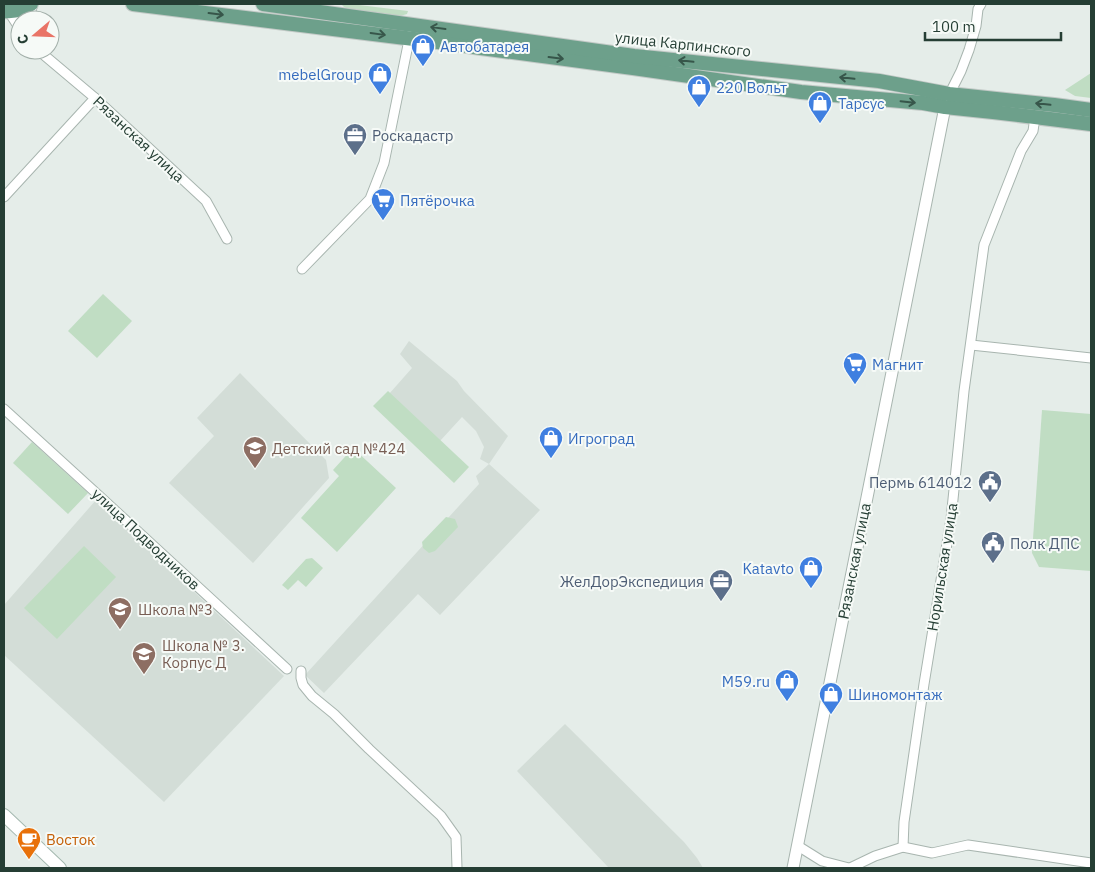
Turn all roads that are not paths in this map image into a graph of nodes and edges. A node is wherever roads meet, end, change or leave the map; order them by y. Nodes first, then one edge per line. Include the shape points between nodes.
1 (32, 4) edge
2 (133, 4) edge
3 (267, 4) edge
4 (981, 4) edge
5 (6, 12) edge
6 (272, 21) junction
7 (412, 24) junction
8 (409, 39) junction
9 (50, 60) edge
10 (791, 72) junction
11 (790, 90) junction
12 (95, 98) junction
13 (947, 101) junction
14 (1091, 110) edge
15 (1035, 117) junction
16 (1091, 124) edge
17 (4, 197) edge
18 (227, 239) dead end
19 (302, 269) dead end
20 (971, 345) junction
21 (1091, 358) edge
22 (4, 409) edge
23 (287, 669) dead end
24 (301, 671) dead end
25 (4, 816) edge
26 (798, 846) junction
27 (903, 847) junction
28 (1091, 863) edge
29 (60, 868) edge
30 (456, 868) edge
31 (793, 868) edge
32 (850, 868) edge

1 - 5 main road
2 -> 6 main road, улица Карпинского
3 - 6 main road, улица Карпинского via 265,12
3 - 7 main road, улица Карпинского
4 - 13 street via 969,50
6 -> 8 main road, улица Карпинского
7 - 8 street
10 -> 7 main road, улица Карпинского via 634,56
8 -> 11 main road, улица Карпинского
8 - 19 street via 384,163 370,199
9 - 12 street, Рязанская улица
10 - 11 main road via 801,82
13 -> 10 main road, улица Карпинского via 879,82
11 -> 13 main road, улица Карпинского via 923,103
12 - 17 street
12 - 18 street, Рязанская улица via 206,201
14 -> 13 main road, улица Карпинского via 1054,105
13 - 15 main road, улица Карпинского
13 - 26 street, Рязанская улица
15 - 16 main road, улица Карпинского
15 - 20 street, Норильская улица via 1033,132 1021,151 984,244
20 - 21 street
20 - 27 street, Норильская улица via 951,519 924,684
22 - 23 street, улица Подводников
24 - 30 street via 303,686 312,696 441,816 456,837
25 - 29 main road
26 - 31 street, Рязанская улица
26 - 32 street via 822,861
27 - 28 street via 932,853 968,845
27 - 32 street

